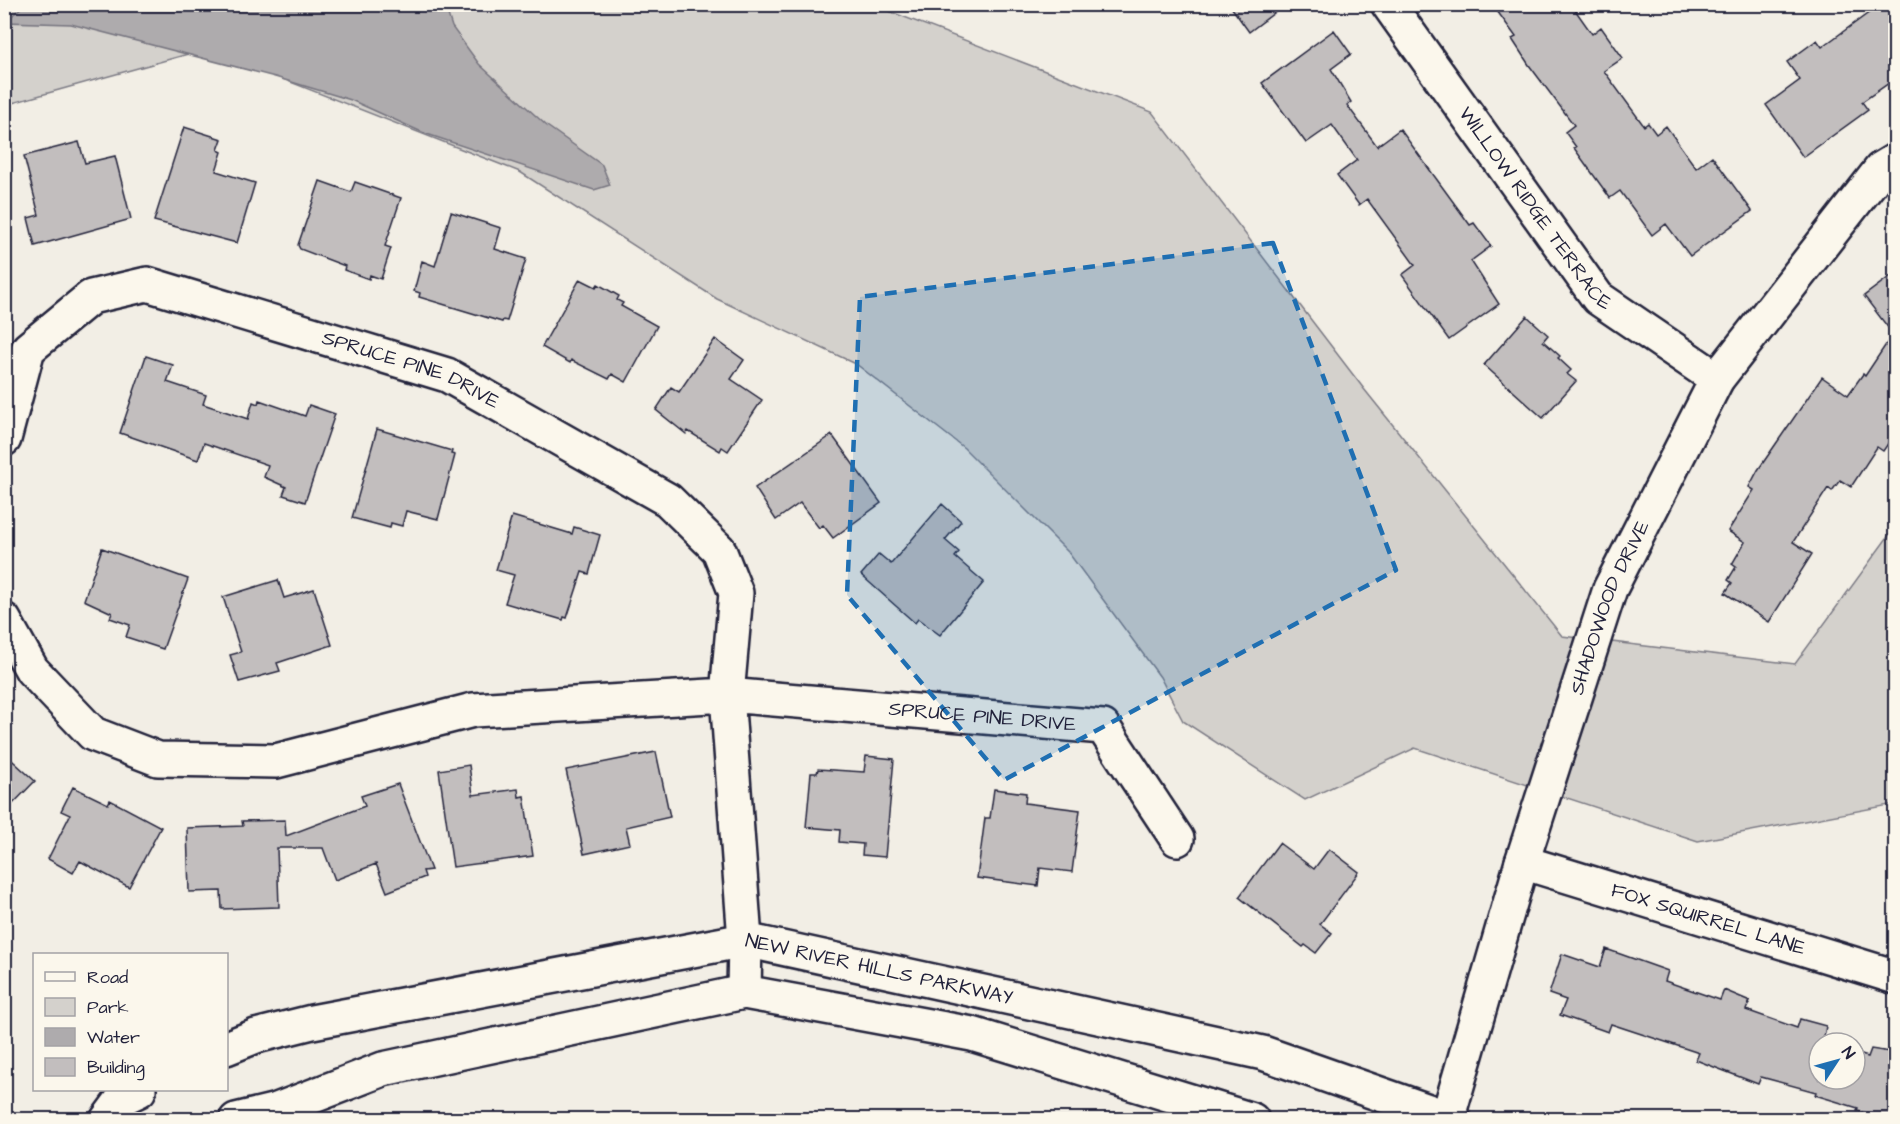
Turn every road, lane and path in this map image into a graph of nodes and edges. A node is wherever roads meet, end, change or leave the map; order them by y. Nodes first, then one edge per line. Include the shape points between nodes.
1 (1388, 4) edge
2 (1896, 160) edge
3 (1717, 379) junction
4 (4, 439) edge
5 (4, 620) edge
6 (728, 695) junction
7 (1178, 839) dead end
8 (1522, 862) junction
9 (745, 940) junction
10 (1896, 977) edge
11 (744, 992) junction
12 (228, 1047) edge
13 (135, 1091) edge
14 (107, 1119) edge
15 (236, 1119) edge
16 (1252, 1119) edge
17 (1450, 1119) edge

1 - 3 street, WILLOW RIDGE TERRACE via 1598,298
2 - 3 street, SHADOWOOD DRIVE via 1881,169
3 - 8 street, SHADOWOOD DRIVE via 1610,589
4 - 6 street, SPRUCE PINE DRIVE via 28,349 91,297 147,284 447,375 668,500 719,550 736,593
5 - 6 street, SPRUCE PINE DRIVE via 32,670 93,734 158,759 276,761 473,710
6 - 7 street, SPRUCE PINE DRIVE via 1103,727
6 - 9 street, SPRUCE PINE DRIVE
8 - 10 street, FOX SQUIRREL LANE
8 - 17 street, SHADOWOOD DRIVE
9 - 11 street, SPRUCE PINE DRIVE
9 - 12 street, NEW RIVER HILLS PARKWAY via 312,1022
9 - 17 street, NEW RIVER HILLS PARKWAY via 1263,1053
11 - 15 street via 383,1069 277,1110
11 - 16 street via 972,1034
13 - 14 street via 124,1097

